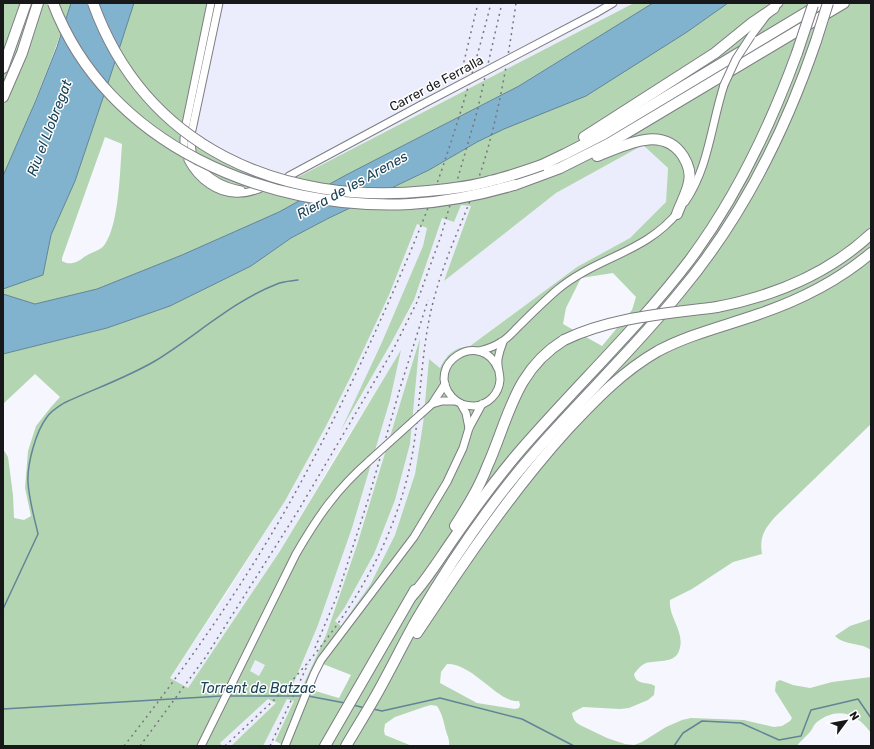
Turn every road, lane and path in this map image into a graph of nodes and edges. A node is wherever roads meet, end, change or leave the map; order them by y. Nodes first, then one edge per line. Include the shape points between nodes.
1 (26, 3) edge
2 (38, 3) edge
3 (53, 3) edge
4 (93, 3) edge
5 (211, 3) edge
6 (219, 3) edge
7 (613, 3) edge
8 (813, 3) edge
9 (822, 3) edge
10 (828, 3) edge
11 (844, 3) edge
12 (776, 6) edge
13 (3, 68) edge
14 (3, 97) edge
15 (186, 124) dead end
16 (192, 130) dead end
17 (184, 138) dead end
18 (189, 147) dead end
19 (564, 152) junction
20 (188, 160) dead end
21 (573, 163) junction
22 (199, 166) dead end
23 (289, 176) dead end
24 (259, 189) dead end
25 (249, 191) junction
26 (677, 214) junction
27 (871, 234) edge
28 (871, 253) edge
29 (503, 342) junction
30 (479, 351) junction
31 (498, 369) junction
32 (445, 384) junction
33 (458, 402) junction
34 (432, 404) junction
35 (482, 404) junction
36 (469, 428) junction
37 (412, 596) junction
38 (401, 652) junction
39 (347, 744) edge
40 (201, 746) edge
41 (285, 746) edge
42 (325, 746) edge

1 - 13 highway
2 - 14 highway via 22,53
3 - 21 highway, bridge via 68,35 87,65 131,115 179,150 256,183 329,200 410,204 459,198 501,189
4 - 19 highway, bridge via 118,58 136,83 176,125 219,154 252,170 284,181 354,192 396,193 462,187 490,182 542,165
5 - 15 street
6 - 16 street
7 - 23 street, Carrer de Ferralla, bridge
8 - 37 highway, bridge via 775,110 729,200 698,248 653,305 517,454
9 - 19 highway via 604,134
10 - 38 highway, bridge via 795,100 752,188 722,236 680,293 559,424 507,486 451,564 416,620
11 - 21 highway
12 - 19 highway via 715,53
12 - 26 street, bridge via 750,36 736,59 724,85 700,174
17 - 18 street
20 - 25 street via 198,175 217,188 232,193
21 - 26 highway via 636,142 653,139 666,142 678,149 683,156 690,176
22 - 25 street via 218,183
24 - 25 street
26 - 29 street via 647,240 565,284
27 - 37 highway, bridge via 833,264 806,279 759,297 717,307 624,320 592,328 556,346 541,358 522,382 481,481
28 - 38 highway via 808,295 681,340 646,359 613,383 561,437 510,498
29 - 30 street
29 - 31 street
30 - 31 street via 490,357
30 - 32 street via 466,351 454,357 447,367
31 - 35 street via 500,380 497,392
32 - 33 street via 449,394
32 - 34 street
33 - 34 street via 442,401
33 - 35 street via 472,406
33 - 36 street via 466,413
34 - 40 street, bridge via 347,482 333,497 309,532
35 - 36 street
36 - 41 street via 455,466 434,506 414,537 321,660
37 - 42 highway
38 - 39 highway

